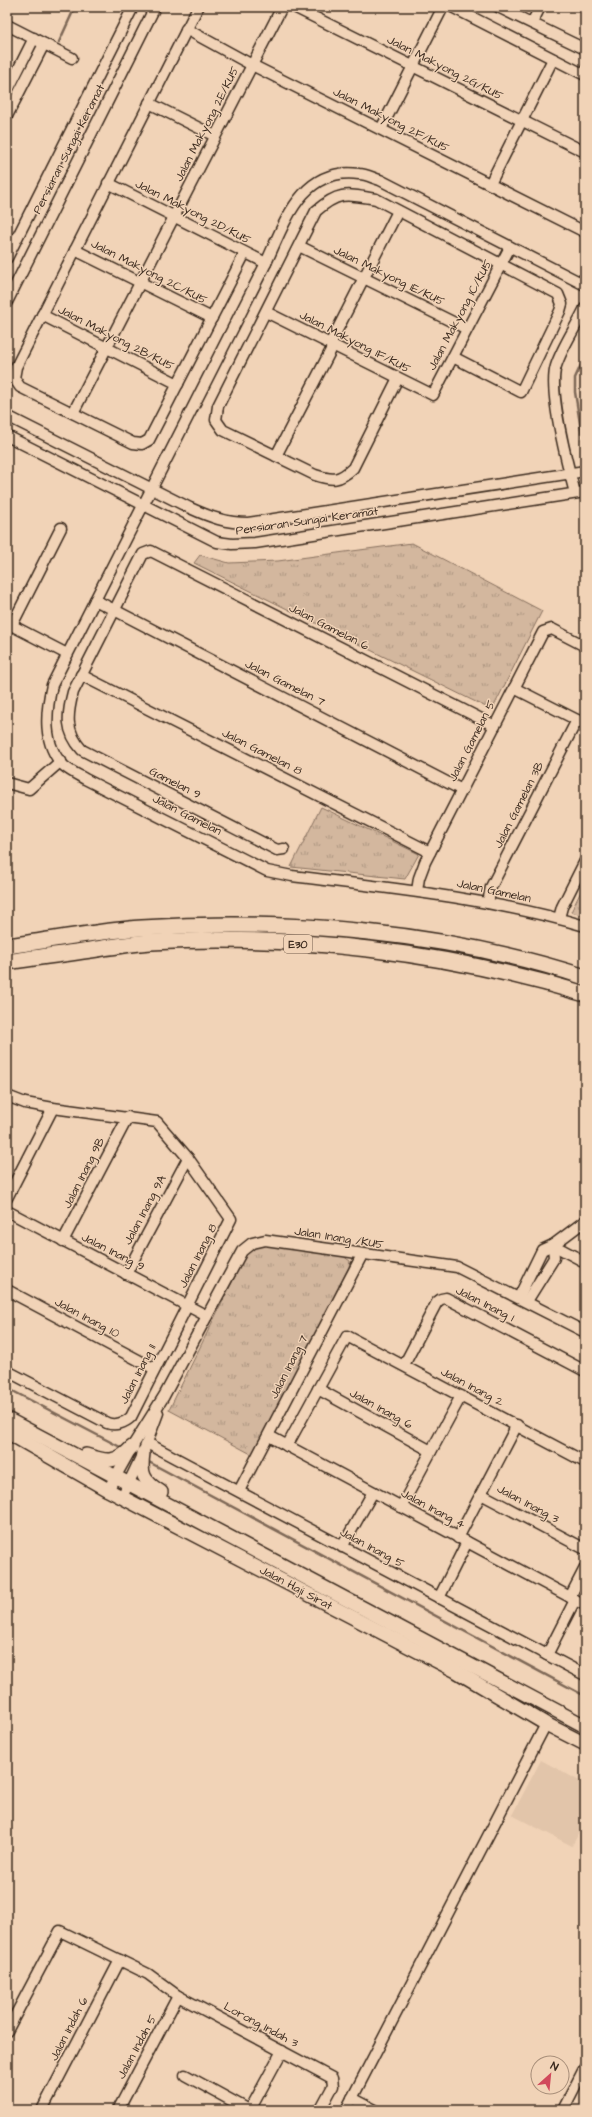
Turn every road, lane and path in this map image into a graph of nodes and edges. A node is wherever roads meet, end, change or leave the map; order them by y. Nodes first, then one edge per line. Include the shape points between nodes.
1 (133, 7) edge
2 (155, 7) edge
3 (198, 7) edge
4 (282, 7) edge
5 (294, 7) edge
6 (443, 7) edge
7 (452, 7) edge
8 (498, 7) edge
9 (540, 7) edge
10 (532, 23) junction
11 (7, 25) edge
12 (186, 29) junction
13 (34, 38) junction
14 (44, 44) junction
15 (585, 49) edge
16 (72, 58) dead end
17 (553, 59) junction
18 (252, 65) junction
19 (412, 66) junction
20 (585, 75) edge
21 (7, 92) edge
22 (149, 103) junction
23 (7, 116) edge
24 (522, 121) junction
25 (381, 129) junction
26 (216, 136) junction
27 (585, 152) edge
28 (108, 183) junction
29 (490, 184) junction
30 (398, 211) junction
31 (174, 216) junction
32 (585, 232) edge
33 (299, 246) junction
34 (510, 246) junction
35 (75, 250) junction
36 (245, 253) junction
37 (7, 258) edge
38 (266, 263) junction
39 (501, 264) junction
40 (364, 278) junction
41 (140, 283) junction
42 (585, 285) edge
43 (7, 302) edge
44 (585, 308) edge
45 (266, 312) junction
46 (42, 315) junction
47 (212, 318) junction
48 (467, 329) junction
49 (332, 345) junction
50 (106, 349) junction
51 (453, 357) junction
52 (398, 378) junction
53 (178, 384) junction
54 (433, 395) joint
55 (73, 413) junction
56 (7, 416) edge
57 (7, 436) edge
58 (276, 456) junction
59 (585, 471) edge
60 (570, 473) junction
61 (152, 489) junction
62 (580, 493) edge
63 (144, 505) junction
64 (62, 528) dead end
65 (95, 600) junction
66 (114, 610) junction
67 (9, 624) edge
68 (585, 646) edge
69 (67, 654) junction
70 (81, 675) junction
71 (514, 688) junction
72 (581, 722) edge
73 (495, 726) junction
74 (61, 761) junction
75 (7, 783) edge
76 (462, 790) junction
77 (284, 849) dead end
78 (430, 852) junction
79 (585, 861) edge
80 (417, 891) junction
81 (488, 904) junction
82 (559, 918) junction
83 (585, 926) edge
84 (7, 946) edge
85 (7, 962) edge
86 (585, 977) edge
87 (585, 994) edge
88 (7, 1096) edge
89 (53, 1108) junction
90 (128, 1117) junction
91 (188, 1158) junction
92 (7, 1198) edge
93 (7, 1211) edge
94 (585, 1221) edge
95 (63, 1241) junction
96 (553, 1245) junction
97 (362, 1255) junction
98 (585, 1262) edge
99 (126, 1274) junction
100 (7, 1290) edge
101 (523, 1299) junction
102 (187, 1306) junction
103 (207, 1316) junction
104 (585, 1332) edge
105 (404, 1365) junction
106 (155, 1369) junction
107 (7, 1371) edge
108 (585, 1371) edge
109 (318, 1389) junction
110 (164, 1396) junction
111 (461, 1396) junction
112 (7, 1419) edge
113 (517, 1425) junction
114 (7, 1432) edge
115 (269, 1436) junction
116 (287, 1446) junction
117 (63, 1448) junction
118 (141, 1448) junction
119 (431, 1451) junction
120 (124, 1459) junction
121 (585, 1462) edge
122 (139, 1466) junction
123 (116, 1476) junction
124 (128, 1482) junction
125 (108, 1490) junction
126 (239, 1491) junction
127 (373, 1492) junction
128 (481, 1494) junction
129 (122, 1497) junction
130 (401, 1507) junction
131 (463, 1540) junction
132 (237, 1541) junction
133 (342, 1547) junction
134 (585, 1549) edge
135 (585, 1568) edge
136 (439, 1598) junction
137 (572, 1599) junction
138 (585, 1605) edge
139 (547, 1655) junction
140 (585, 1675) edge
141 (521, 1692) junction
142 (585, 1721) edge
143 (546, 1724) junction
144 (585, 1726) edge
145 (585, 1744) edge
146 (120, 1960) junction
147 (178, 1996) junction
148 (7, 2031) edge
149 (282, 2051) junction
150 (585, 2067) edge
151 (185, 2075) dead end
152 (352, 2098) junction
153 (42, 2110) edge
154 (118, 2110) edge
155 (250, 2110) edge
156 (320, 2110) edge
157 (346, 2110) edge
158 (375, 2110) edge
159 (563, 2110) edge

1 - 37 street, Persiaran Sungai Keramat
2 - 43 street, Persiaran Sungai Keramat
3 - 12 street
4 - 18 street, Jalan Makyong 2E/KU5
5 - 19 street, Jalan Makyong 2G/KU5
6 - 19 street
7 - 17 street
8 - 10 street
9 - 10 street
10 - 15 street
11 - 13 street
12 - 18 street, Jalan Makyong 2F/KU5
12 - 22 street
13 - 14 street
13 - 21 street
14 - 16 street
14 - 23 street
17 - 20 street
17 - 24 street
18 - 25 street, Jalan Makyong 2F/KU5
18 - 26 street, Jalan Makyong 2E/KU5
19 - 24 street, Jalan Makyong 2G/KU5
19 - 25 street
22 - 26 street
22 - 28 street
24 - 27 street, Jalan Makyong 2G/KU5
24 - 29 street
25 - 29 street, Jalan Makyong 2F/KU5
26 - 31 street, Jalan Makyong 2E/KU5
28 - 31 street, Jalan Makyong 2D/KU5
28 - 35 street
29 - 32 street, Jalan Makyong 2F/KU5
30 - 33 street via 376,199 350,194 330,198 316,211
30 - 39 street
30 - 40 street
31 - 36 street, Jalan Makyong 2D/KU5
31 - 41 street, Jalan Makyong 2E/KU5
33 - 40 street, Jalan Makyong 1E/KU5
33 - 45 street
34 - 38 street, Jalan Gamelan via 380,180 360,174 339,174 318,181 301,194
34 - 39 street, Jalan Makyong 1C/KU5
34 - 42 street, Jalan Gamelan
35 - 41 street, Jalan Makyong 2C/KU5
35 - 46 street
36 - 38 street, Jalan Makyong 2D/KU5
36 - 47 street
38 - 61 street, Jalan Gamelan
39 - 48 street, Jalan Makyong 1C/KU5
39 - 51 street via 558,294 562,304 521,392
40 - 48 street, Jalan Makyong 1E/KU5
40 - 49 street
41 - 47 street, Jalan Makyong 2C/KU5
41 - 50 street, Jalan Makyong 2E/KU5
44 - 60 street via 556,367 553,387
45 - 49 street, Jalan Makyong 1F/KU5
45 - 58 street via 218,406 216,420 223,430
46 - 50 street, Jalan Makyong 2B/KU5
46 - 55 street via 16,367 14,378 20,387
47 - 53 street
48 - 51 street, Jalan Makyong 1C/KU5
49 - 52 street, Jalan Makyong 1F/KU5
49 - 58 street
50 - 53 street, Jalan Makyong 2B/KU5
50 - 55 street, Jalan Makyong 2E/KU5
51 - 54 street, Jalan Makyong 1C/KU5
52 - 54 street, Jalan Makyong 1F/KU5
52 - 58 street via 353,468 343,478 328,479 315,475
53 - 55 street via 149,440 142,444 133,443
56 - 61 street, Persiaran Sungai Keramat
57 - 63 street, Persiaran Sungai Keramat
59 - 60 street, Persiaran Sungai Keramat
60 - 61 street, Persiaran Sungai Keramat via 248,523 214,519
60 - 62 street
61 - 63 street, Jalan Gamelan
62 - 63 street, Persiaran Sungai Keramat via 255,544 217,542
63 - 65 street, Jalan Gamelan
64 - 67 street
65 - 66 street, Jalan Gamelan 7
65 - 69 street, Jalan Gamelan
66 - 70 street
66 - 73 street, Jalan Gamelan 6 via 143,554 151,551
66 - 76 street, Jalan Gamelan 7
67 - 69 street
68 - 71 street, Jalan Gamelan 5 via 552,629 543,632
69 - 74 street, Jalan Gamelan via 52,685 46,709 48,736
70 - 77 street, Gamelan 9 via 68,708 68,724 73,740 82,750 268,846 277,850
70 - 78 street, Jalan Gamelan 8
71 - 72 street
71 - 73 street, Jalan Gamelan 5
72 - 81 street, Jalan Gamelan 3B via 491,887
73 - 76 street, Jalan Gamelan 5
74 - 75 street via 29,789
74 - 80 street, Jalan Gamelan via 85,779 267,871
76 - 78 street, Jalan Gamelan 5
78 - 80 street, Jalan Gamelan 5 via 419,878
79 - 82 street
80 - 81 street, Jalan Gamelan
81 - 82 street, Jalan Gamelan
82 - 83 street, Jalan Gamelan
84 - 86 highway, E30 via 141,928 247,924 359,932 458,944 556,967
85 - 87 highway, E30 via 150,942 250,941 351,947 455,961
88 - 89 street via 25,1103
89 - 90 street
89 - 92 street
90 - 91 street via 157,1122
90 - 95 street, Jalan Inang 9B
91 - 99 street, Jalan Inang 9A
91 - 102 street, Jalan Inang 8 via 231,1219
93 - 95 street, Jalan Inang 9
94 - 96 street
95 - 99 street, Jalan Inang 9
96 - 98 street
96 - 101 street via 542,1250
97 - 101 street, Jalan Inang /KU5 via 457,1267
97 - 103 street, Jalan Inang /KU5 via 266,1240 252,1243 242,1251
97 - 115 street, Jalan Inang 7
99 - 102 street, Jalan Inang 9
100 - 106 street, Jalan Inang 10
101 - 104 street, Jalan Inang /KU5
102 - 103 street, Jalan Inang 9
102 - 106 street, Jalan Inang 11
103 - 110 street, Jalan Inang /KU5
105 - 108 street, Jalan Inang 1 via 438,1302 446,1298
105 - 109 street, Jalan Inang 2 via 347,1336
105 - 111 street, Jalan Inang 2
106 - 107 street, Jalan Inang 11 via 131,1417 114,1424 107,1423
109 - 116 street
109 - 119 street, Jalan Inang 6
110 - 118 street, Jalan Inang /KU5
110 - 118 street, Jalan Inang /KU5
111 - 113 street, Jalan Inang 2
111 - 119 street
112 - 117 main road, Jalan Haji Sirat
113 - 121 street, Jalan Inang 2
113 - 128 street
114 - 125 main road, Jalan Haji Sirat
115 - 116 street, Jalan Inang 4
115 - 126 street, Jalan Inang 7
116 - 127 street, Jalan Inang 4
117 - 120 main road via 98,1459
117 - 123 main road, Jalan Haji Sirat
118 - 120 main road
118 - 122 main road
118 - 126 street, Jalan Inang 5
119 - 130 street
120 - 123 street
122 - 124 street
122 - 132 main road via 149,1484
123 - 124 main road, Jalan Haji Sirat
123 - 125 street
124 - 129 street
124 - 132 main road, Jalan Haji Sirat
125 - 129 main road, Jalan Haji Sirat
126 - 133 street, Jalan Inang 5
127 - 130 street, Jalan Inang 4
127 - 133 street
128 - 131 street
128 - 134 street, Jalan Inang 3
129 - 143 main road, Jalan Haji Sirat via 456,1671
130 - 131 street, Jalan Inang 4
131 - 136 street
131 - 137 street, Jalan Inang 4
132 - 141 main road, Jalan Haji Sirat
133 - 136 street, Jalan Inang 5
135 - 137 street
136 - 139 street, Jalan Inang 5
137 - 138 street, Jalan Inang 4
137 - 139 street
139 - 140 street, Jalan Inang 5
141 - 142 main road
141 - 144 main road, Jalan Haji Sirat
143 - 145 main road, Jalan Haji Sirat
143 - 152 street
146 - 147 street, Lorong Indah 3 via 148,1974
146 - 148 street, Lorong Indah 3 via 60,1931
146 - 153 street, Jalan Indah 6
147 - 149 street, Lorong Indah 3
147 - 154 street, Jalan Indah 5
149 - 155 street
149 - 156 street, Lorong Indah 3 via 332,2078 333,2086
150 - 159 street
151 - 155 street
152 - 157 street
152 - 158 street

